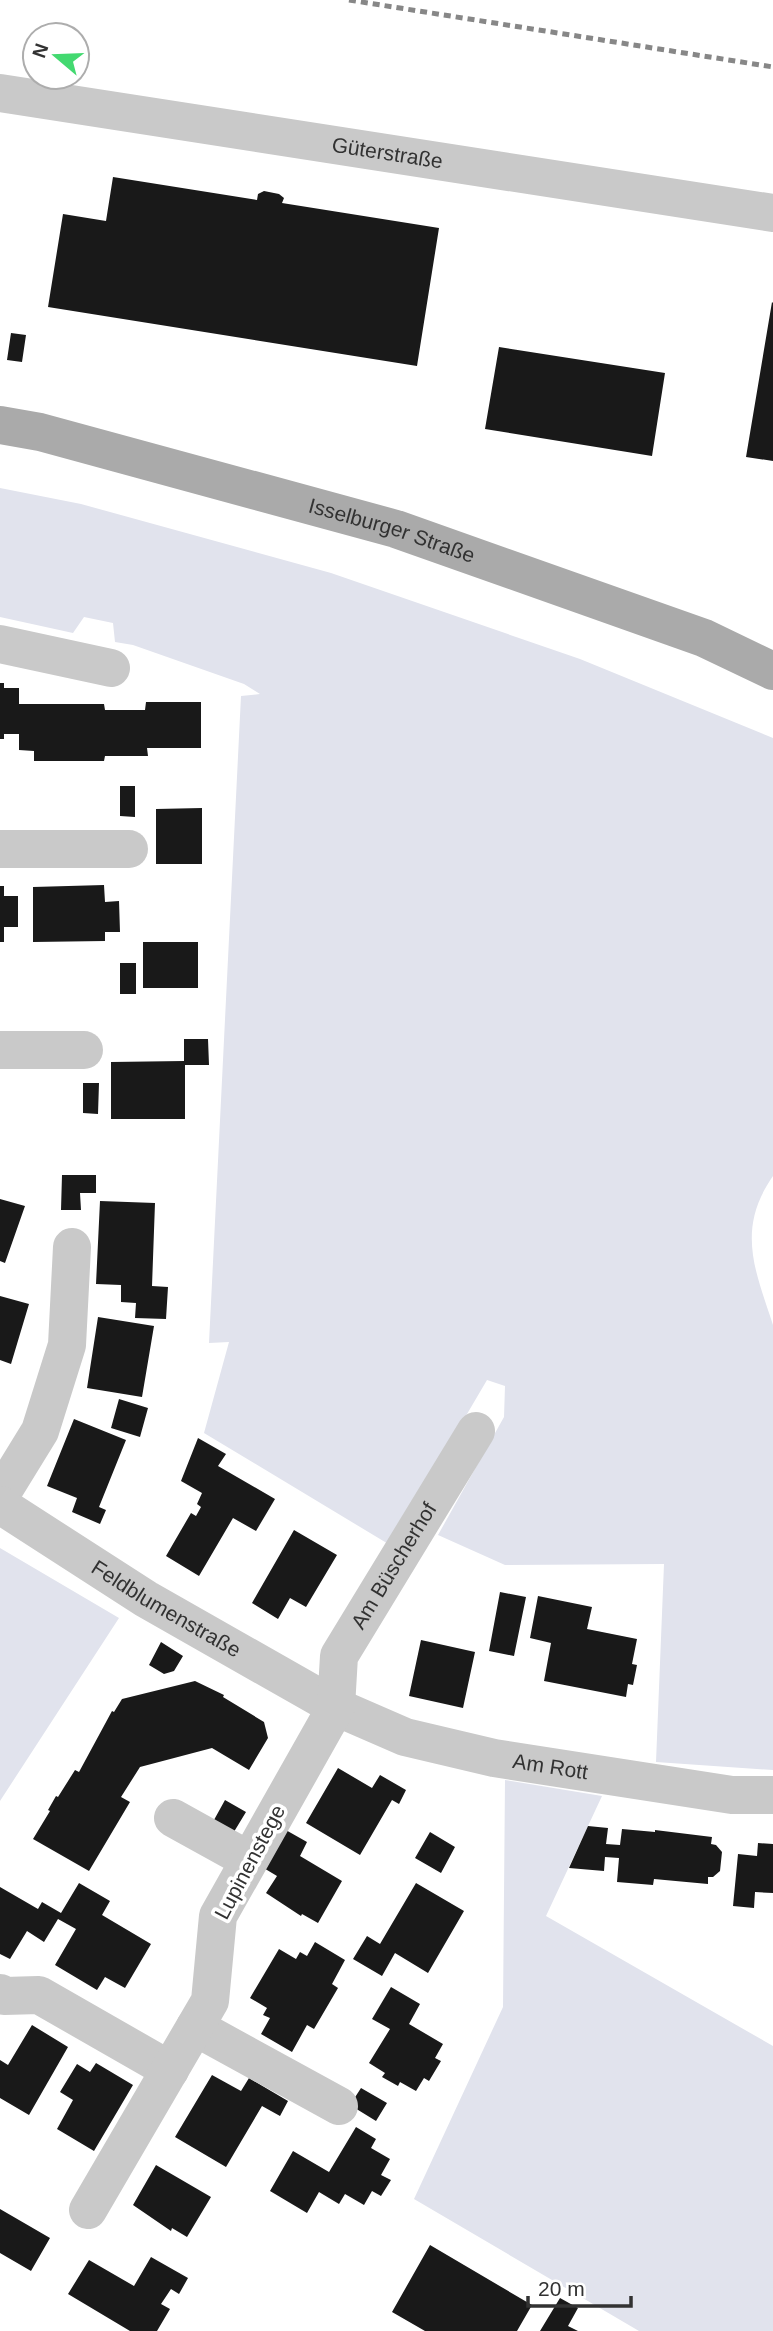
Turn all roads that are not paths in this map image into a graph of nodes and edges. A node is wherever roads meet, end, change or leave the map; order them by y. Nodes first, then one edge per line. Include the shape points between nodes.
1 (0, 93) edge
2 (773, 213) edge
3 (0, 425) edge
4 (0, 644) edge
5 (111, 668) dead end
6 (773, 671) edge
7 (0, 849) edge
8 (130, 849) dead end
9 (0, 1050) edge
10 (84, 1050) dead end
11 (72, 1247) dead end
12 (475, 1432) dead end
13 (0, 1496) edge
14 (0, 1505) edge
15 (335, 1706) junction
16 (773, 1795) edge
17 (173, 1818) dead end
18 (250, 1860) junction
19 (0, 1993) edge
20 (195, 2028) junction
21 (170, 2070) junction
22 (339, 2106) dead end
23 (88, 2210) dead end

1 - 2 street, Güterstraße
3 - 6 main road, Isselburger Straße via 396,528 704,638
4 - 5 street
7 - 8 street
9 - 10 street
11 - 13 street via 67,1345 40,1431
12 - 15 street, Am Büscherhof via 339,1656
14 - 15 street, Feldblumenstraße via 136,1593
15 - 16 street, Am Rott via 405,1737 494,1758 732,1795
15 - 18 street, Lupinenstege
17 - 18 street
18 - 20 street, Lupinenstege via 218,1916 210,2001
19 - 21 street via 39,1995
20 - 21 street, Lupinenstege
20 - 22 street
21 - 23 street, Lupinenstege

